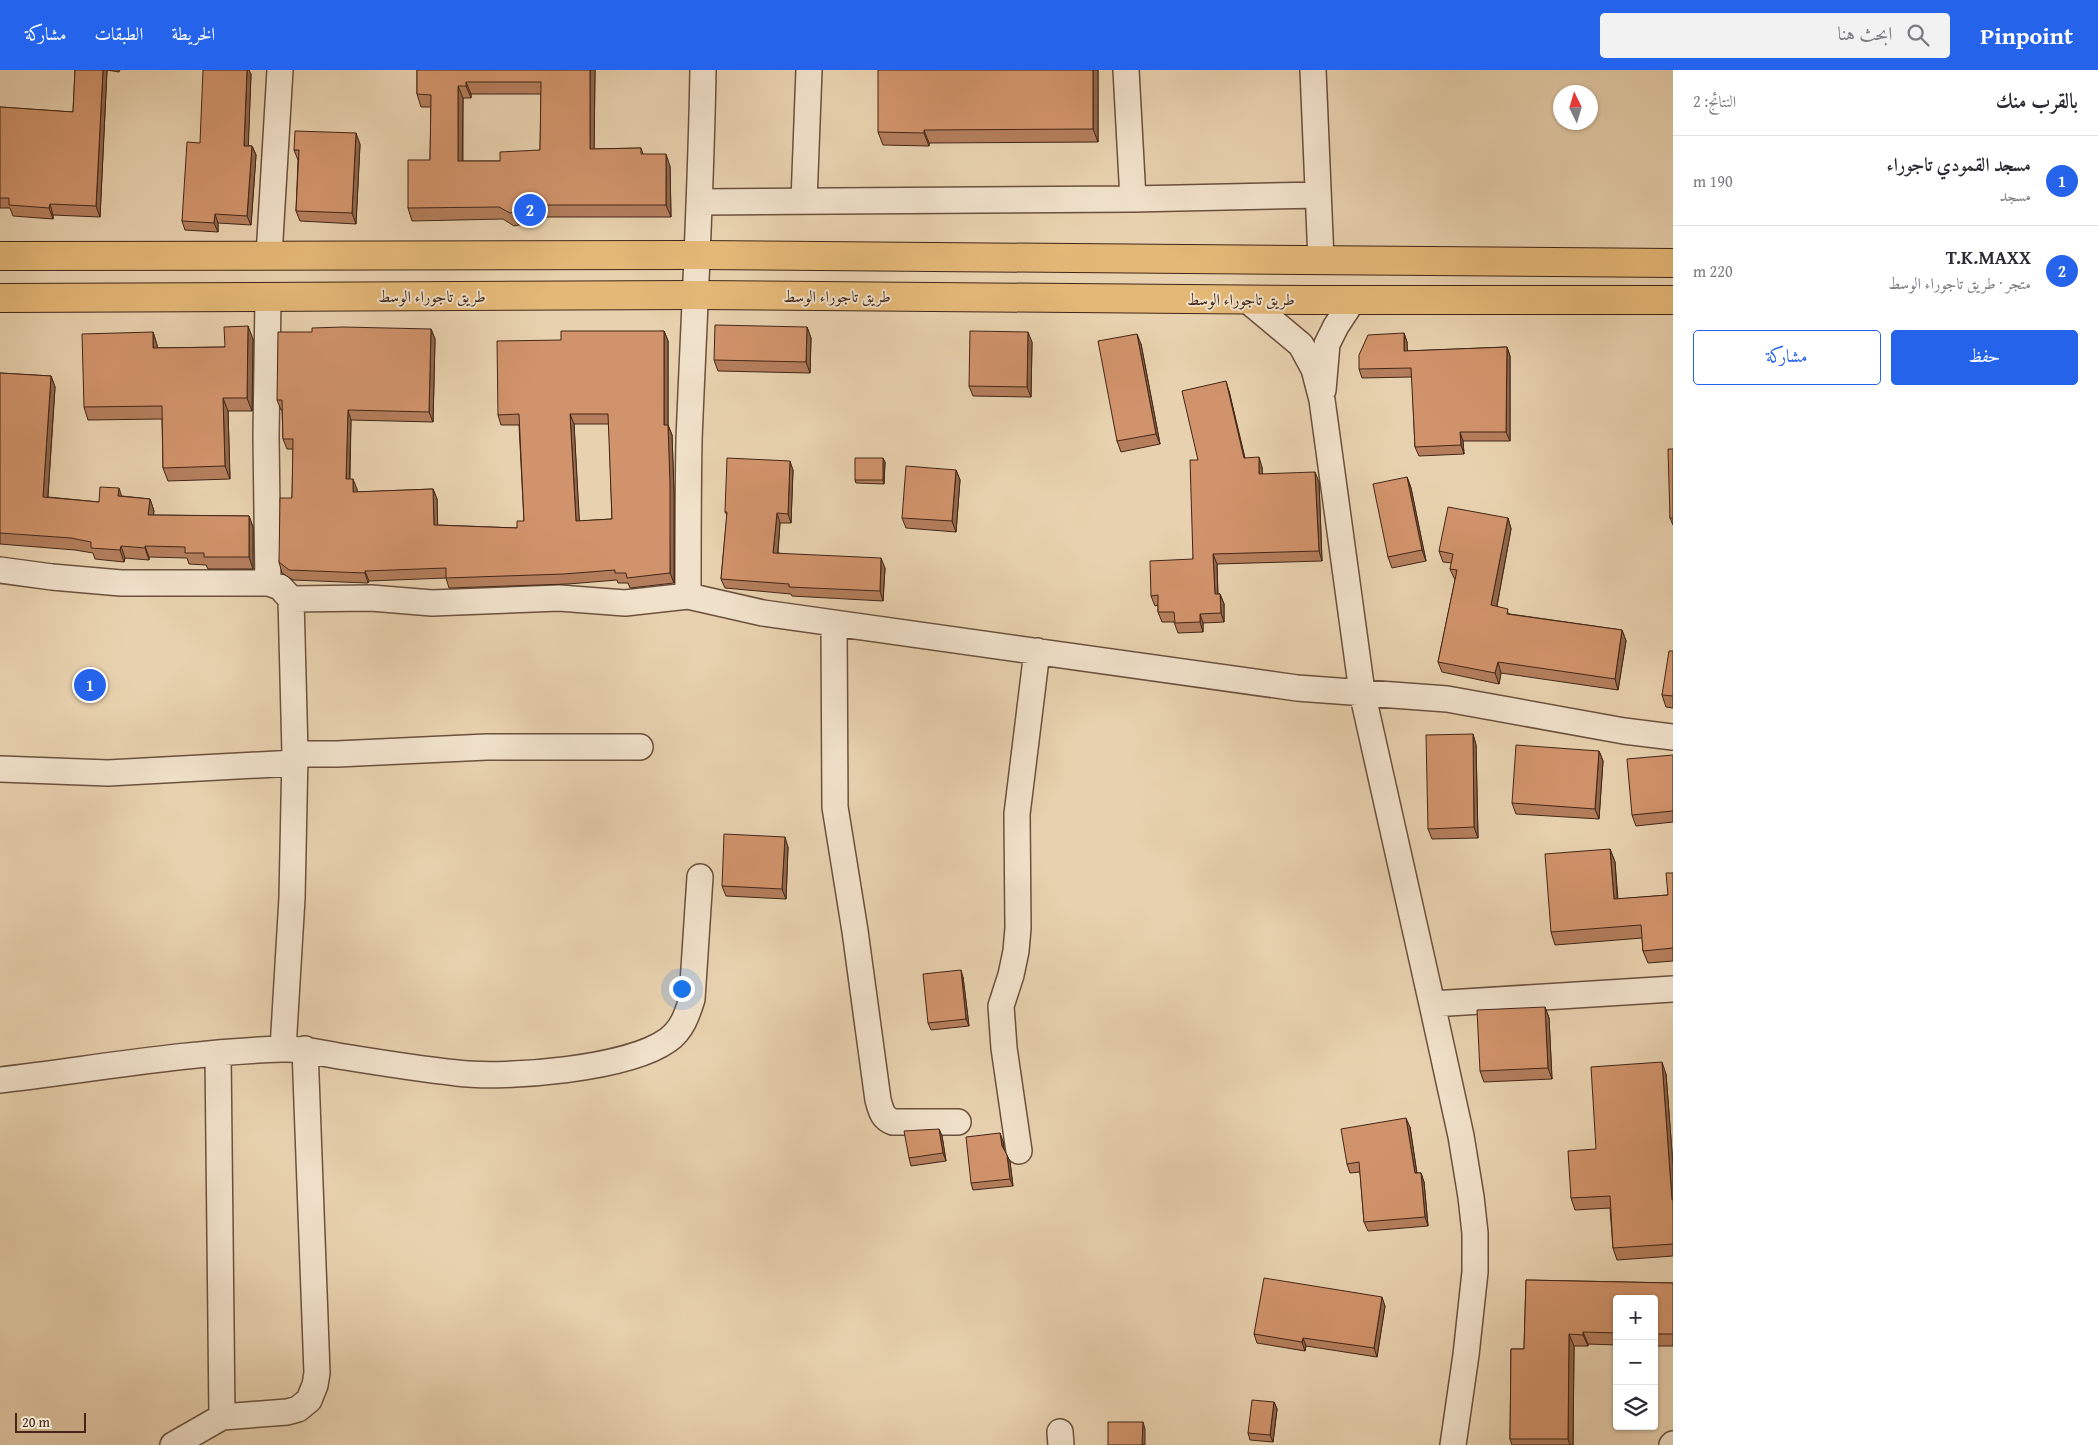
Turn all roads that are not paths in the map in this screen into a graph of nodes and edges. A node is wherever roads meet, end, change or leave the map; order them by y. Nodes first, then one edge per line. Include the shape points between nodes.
1 (280, 70) edge
2 (703, 70) edge
3 (809, 70) edge
4 (1126, 70) edge
5 (1313, 70) edge
6 (1318, 195) junction
7 (1133, 199) junction
8 (804, 201) junction
9 (700, 202) junction
10 (696, 255) junction
11 (0, 256) edge
12 (269, 256) junction
13 (1321, 260) junction
14 (1673, 263) edge
15 (696, 295) junction
16 (268, 297) junction
17 (0, 298) edge
18 (1246, 299) junction
19 (1353, 300) junction
20 (1673, 300) edge
21 (1322, 400) junction
22 (0, 570) edge
23 (268, 583) junction
24 (688, 596) junction
25 (290, 599) junction
26 (834, 623) junction
27 (1037, 650) junction
28 (1362, 692) junction
29 (1673, 737) edge
30 (640, 747) dead end
31 (295, 758) junction
32 (0, 769) edge
33 (700, 877) dead end
34 (1673, 989) edge
35 (1432, 1004) junction
36 (294, 1049) junction
37 (218, 1053) junction
38 (0, 1080) edge
39 (958, 1122) dead end
40 (1020, 1150) dead end
41 (222, 1417) junction
42 (172, 1445) edge
43 (1453, 1445) edge

1 - 12 street
2 - 9 street
3 - 8 street
4 - 7 street
5 - 6 street
6 - 7 street
6 - 13 street
7 - 8 street
8 - 9 street
9 - 10 street
10 - 12 main road
10 - 13 main road
10 - 15 street
11 - 12 main road
13 - 14 main road
15 - 16 main road, طريق تاجوراء الوسط
15 - 18 main road, طريق تاجوراء الوسط
15 - 24 street via 689,442
16 - 17 main road, طريق تاجوراء الوسط
16 - 23 street
18 - 19 main road, طريق تاجوراء الوسط
18 - 21 street via 1301,345 1314,369
19 - 20 main road, طريق تاجوراء الوسط
19 - 21 street via 1327,344
21 - 28 street
22 - 23 street via 121,583
23 - 25 street via 280,587
24 - 25 street via 624,603 559,598 432,603 371,598
24 - 26 street via 763,614
25 - 31 street
26 - 27 street
26 - 39 street via 835,806 878,1100 886,1120 893,1122
27 - 28 street via 1297,688
27 - 40 street via 1017,814 1016,951 1001,1006 1004,1048
28 - 29 street via 1447,699
28 - 35 street
30 - 31 street via 487,747
31 - 32 street via 108,773
31 - 36 street via 292,898
33 - 36 street via 692,999 688,1014 668,1040 650,1050 598,1065 460,1074
34 - 35 street
35 - 43 street via 1460,1136 1475,1233 1475,1272
36 - 37 street
36 - 41 street via 316,1313 316,1385 309,1400 298,1409
37 - 38 street
37 - 41 street
41 - 42 street

